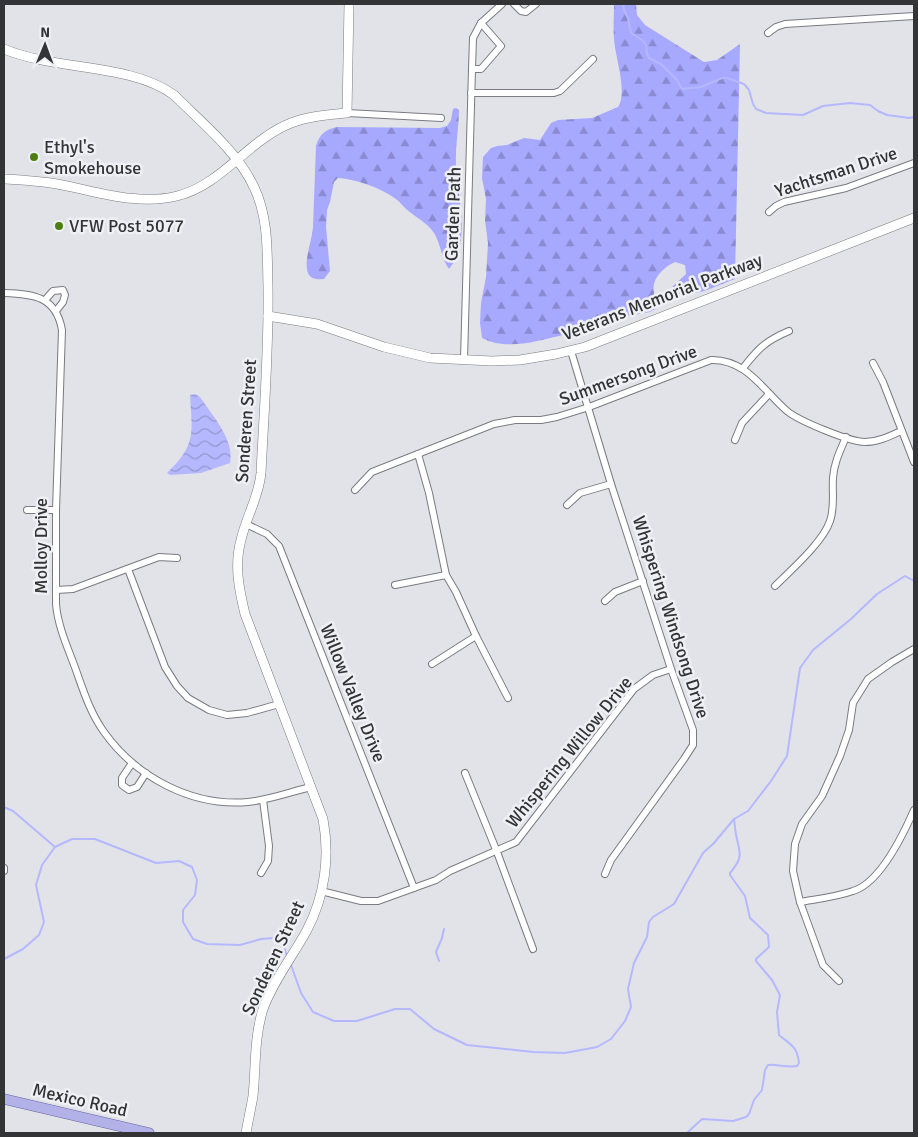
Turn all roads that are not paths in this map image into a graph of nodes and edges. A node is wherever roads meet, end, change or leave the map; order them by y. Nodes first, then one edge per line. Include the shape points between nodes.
1 (349, 4) edge
2 (502, 4) edge
3 (514, 4) edge
4 (536, 4) edge
5 (914, 16) edge
6 (481, 23) junction
7 (768, 33) dead end
8 (4, 49) edge
9 (593, 60) dead end
10 (472, 69) junction
11 (471, 93) junction
12 (347, 113) junction
13 (441, 118) dead end
14 (236, 160) junction
15 (914, 163) edge
16 (4, 180) edge
17 (769, 212) dead end
18 (914, 218) edge
19 (4, 292) edge
20 (45, 300) junction
21 (56, 310) junction
22 (268, 316) junction
23 (788, 331) dead end
24 (571, 350) junction
25 (464, 360) junction
26 (873, 363) dead end
27 (743, 368) junction
28 (770, 394) junction
29 (589, 407) junction
30 (902, 431) junction
31 (846, 437) junction
32 (734, 440) dead end
33 (418, 454) junction
34 (914, 462) edge
35 (611, 484) junction
36 (355, 490) dead end
37 (567, 505) dead end
38 (28, 510) dead end
39 (56, 510) junction
40 (246, 524) junction
41 (177, 558) dead end
42 (128, 569) junction
43 (446, 575) junction
44 (643, 581) junction
45 (395, 585) dead end
46 (775, 586) dead end
47 (56, 590) junction
48 (605, 601) dead end
49 (476, 636) junction
50 (914, 649) edge
51 (432, 664) dead end
52 (671, 669) junction
53 (508, 698) dead end
54 (279, 704) junction
55 (132, 763) junction
56 (146, 773) junction
57 (465, 773) dead end
58 (311, 787) junction
59 (263, 800) junction
60 (914, 813) edge
61 (497, 852) junction
62 (261, 873) dead end
63 (605, 874) dead end
64 (414, 888) junction
65 (321, 891) junction
66 (800, 902) junction
67 (533, 950) dead end
68 (839, 981) dead end
69 (4, 1099) edge
70 (150, 1133) edge
71 (246, 1133) edge

1 - 12 street
2 - 6 street
3 - 4 street via 526,12
5 - 7 street via 784,24
6 - 10 street, Garden Path via 473,38
6 - 10 street via 502,46 481,68
8 - 14 street, Sonderen Street via 40,61 145,80 164,88
9 - 11 street via 554,94
10 - 11 street, Garden Path
11 - 25 street, Garden Path
12 - 13 street
12 - 14 street via 291,123
14 - 16 street via 218,177 196,190 162,199 132,199 55,184
14 - 22 street, Sonderen Street via 253,185 266,224
15 - 17 street, Yachtsman Drive via 846,188 784,202
18 - 24 street, Veterans Memorial Parkway
19 - 20 street via 30,294
20 - 21 street
20 - 21 street, Molloy Drive via 54,290 63,290 63,302
21 - 39 street, Molloy Drive via 62,330
22 - 25 street, Veterans Memorial Parkway via 317,324 417,356
22 - 40 street, Sonderen Street via 260,484
23 - 27 street via 768,340
24 - 25 street, Veterans Memorial Parkway via 520,360
24 - 29 street, Whispering Windsong Drive
26 - 30 street
27 - 28 street, Summersong Drive
27 - 29 street, Summersong Drive via 726,361 711,360
28 - 31 street, Summersong Drive via 800,420
28 - 32 street via 742,423
29 - 33 street, Summersong Drive via 541,420 494,424
29 - 35 street, Whispering Windsong Drive
30 - 31 street, Summersong Drive via 867,442
30 - 34 street
31 - 46 street via 833,477 830,522 820,540
33 - 36 street, Summersong Drive via 372,472
33 - 43 street
35 - 37 street via 580,494
35 - 44 street, Whispering Windsong Drive
38 - 39 street
39 - 47 street, Molloy Drive
40 - 54 street, Sonderen Street via 240,541 238,586 245,614
40 - 64 street, Willow Valley Drive via 267,534 279,546
41 - 42 street via 159,557
42 - 47 street via 73,589
42 - 54 street via 165,667 188,698 209,710 227,715
43 - 45 street
43 - 49 street
44 - 48 street via 614,592
44 - 52 street, Whispering Windsong Drive
47 - 55 street, Molloy Drive via 57,619 92,712 104,732
49 - 51 street
49 - 53 street
50 - 66 street via 868,679 854,703 840,756 822,796 802,824 795,844 793,871
52 - 61 street, Whispering Willow Drive via 653,675 634,690 516,842
52 - 63 street, Whispering Windsong Drive via 693,730 693,745 611,860
54 - 58 street, Sonderen Street
55 - 56 street, Molloy Drive
55 - 56 street via 122,778 124,788 137,787
56 - 59 street, Molloy Drive via 186,794 234,802
57 - 61 street
58 - 59 street, Molloy Drive
58 - 65 street, Sonderen Street via 325,830 326,866
59 - 62 street via 269,846 268,861
60 - 66 street via 885,864 870,880 855,891
61 - 64 street, Whispering Willow Drive
61 - 67 street
64 - 65 street, Whispering Willow Drive via 370,902
65 - 71 street, Sonderen Street via 310,924 264,1008 256,1040
66 - 68 street via 823,965
69 - 70 main road, Mexico Road

